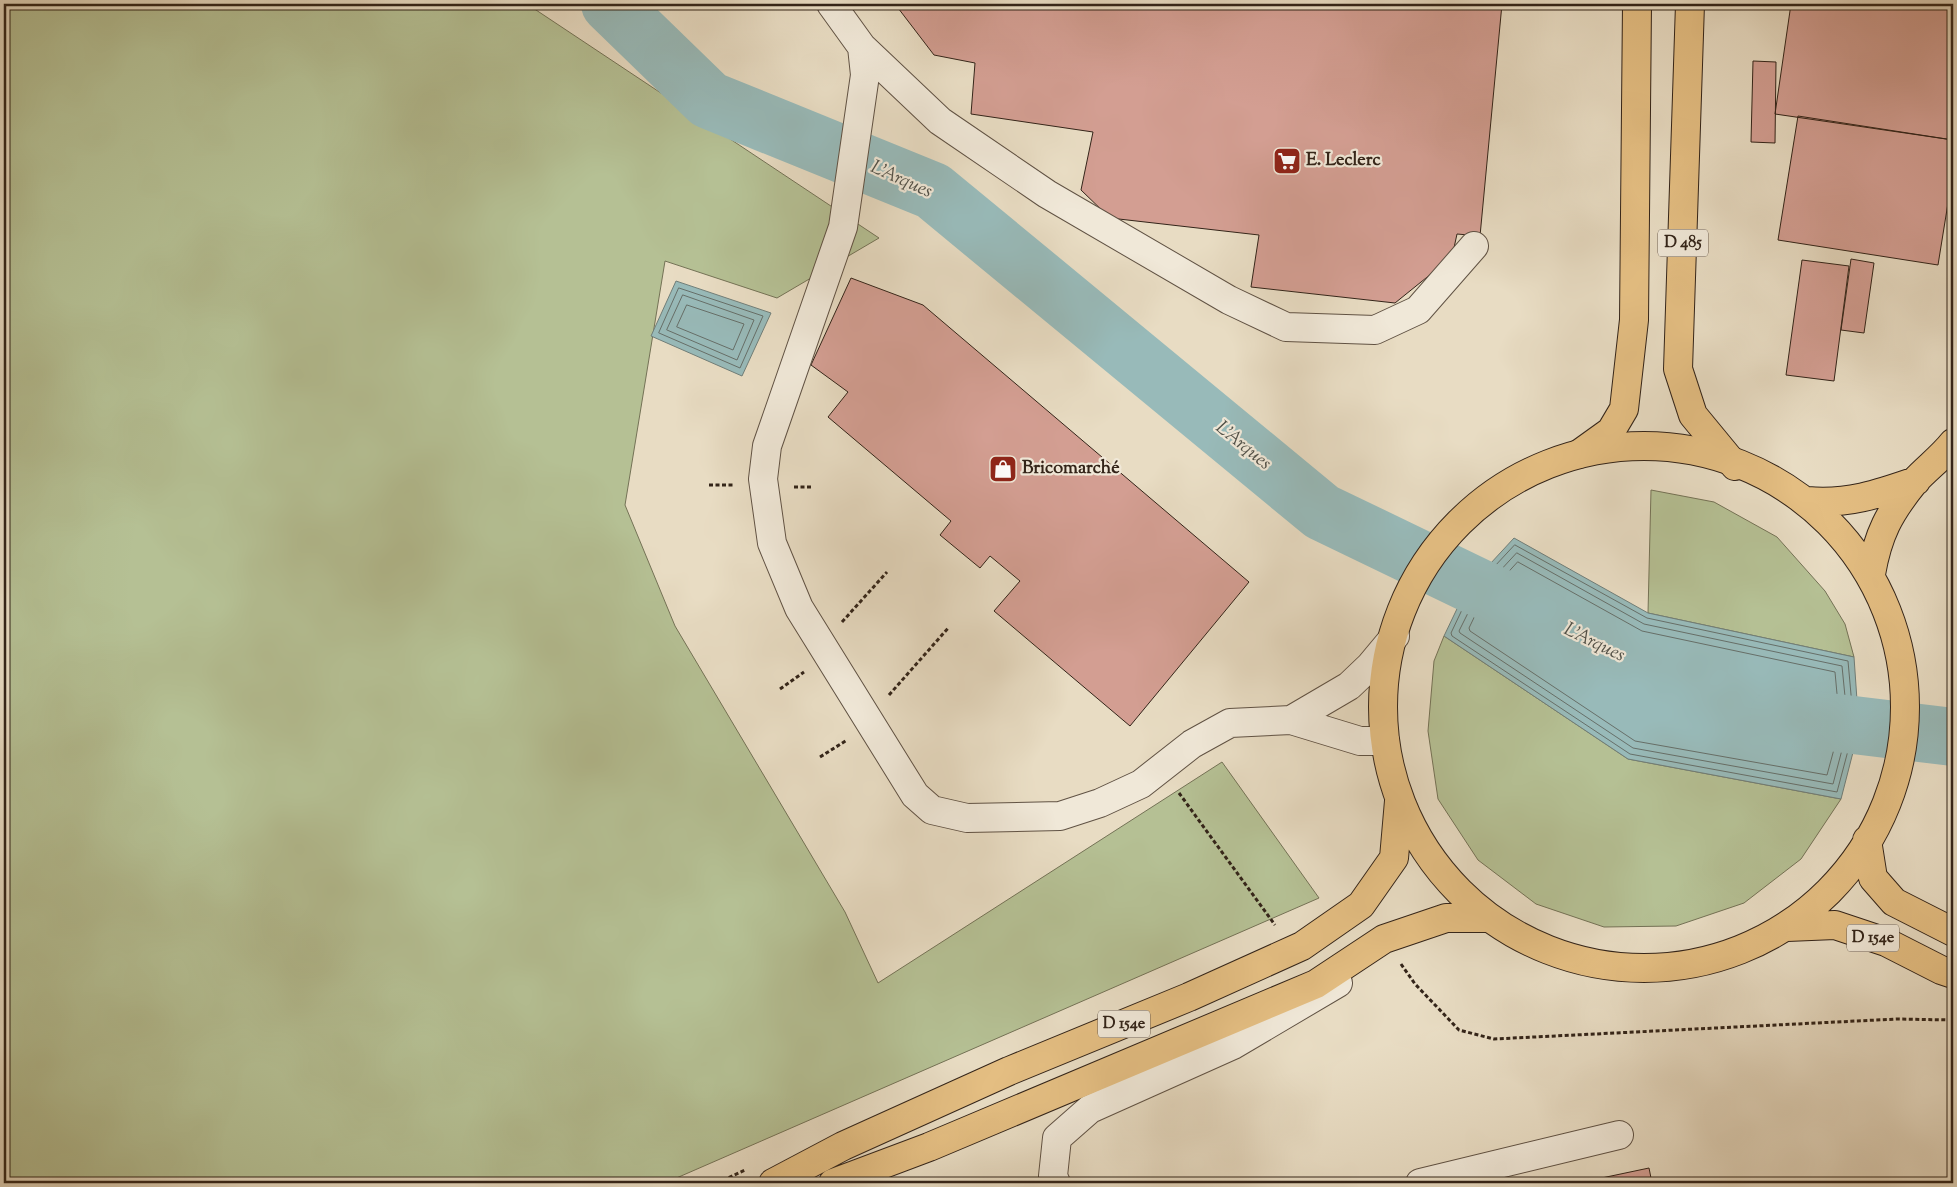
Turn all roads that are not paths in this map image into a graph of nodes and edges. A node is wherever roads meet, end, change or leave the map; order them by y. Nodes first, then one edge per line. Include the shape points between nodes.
1 (831, 4) edge
2 (1637, 4) edge
3 (1690, 4) edge
4 (862, 47) junction
5 (1474, 246) dead end
6 (1953, 443) edge
7 (1579, 454) junction
8 (1736, 466) junction
9 (1916, 480) junction
10 (1807, 501) junction
11 (1871, 574) junction
12 (1395, 636) junction
13 (1291, 720) junction
14 (1385, 741) junction
15 (1400, 795) junction
16 (1868, 840) junction
17 (1488, 918) junction
18 (1787, 927) junction
19 (1953, 932) edge
20 (1384, 939) junction
21 (1953, 974) edge
22 (1619, 1135) dead end
23 (773, 1183) edge
24 (833, 1183) edge
25 (1056, 1183) edge
26 (1420, 1183) edge

1 - 4 lane
2 - 7 main road, D 485 via 1634,320 1624,409 1611,431
3 - 8 main road, D 485 via 1678,369 1693,415
4 - 5 lane via 940,121 1047,194 1229,300 1286,327 1375,330 1418,310
4 - 13 lane via 864,75 843,227 767,446 763,478 772,543 799,608 902,778 914,795 932,810 967,818 1060,816 1100,803 1141,784 1192,744 1230,723
6 - 9 main road
7 - 8 main road via 1632,446 1685,450
7 - 12 main road via 1524,474 1452,526 1423,563 1402,605
8 - 10 main road
9 - 10 main road via 1854,500
9 - 11 main road via 1891,514 1877,543
10 - 11 main road via 1835,525
11 - 16 main road via 1885,603 1904,677 1905,721 1898,765
12 - 13 lane via 1349,686
12 - 14 main road via 1384,688
13 - 14 lane via 1360,741
14 - 15 main road
15 - 17 main road via 1411,828 1444,877
15 - 23 main road, D 154e via 1394,858 1361,905 1302,946 1189,998 1010,1071 843,1146
16 - 18 main road via 1833,886
16 - 19 main road, D 154e via 1872,878 1894,902
17 - 18 main road via 1567,958 1655,969 1707,966
17 - 20 main road, D 154e via 1446,918
18 - 21 main road, D 154e via 1835,925 1886,942
20 - 24 main road, D 154e via 1316,984 929,1147
20 - 25 lane via 1376,956 1329,990 1233,1045 1090,1109 1057,1138 1053,1176
22 - 26 lane

